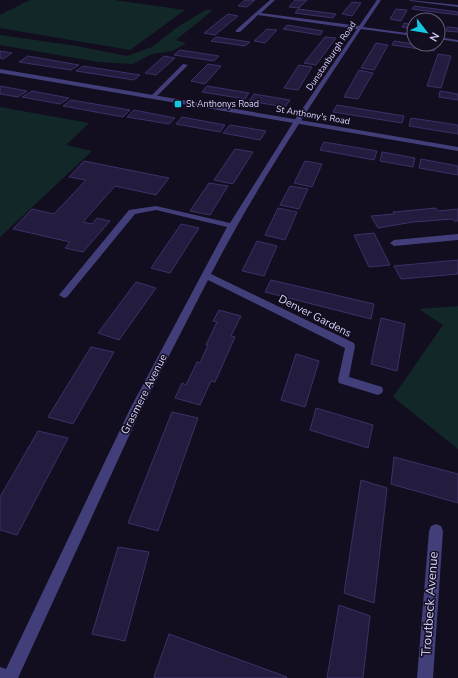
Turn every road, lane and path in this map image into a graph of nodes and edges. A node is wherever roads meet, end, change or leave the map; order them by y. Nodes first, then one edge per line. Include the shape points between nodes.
1 (273, 0) edge
2 (379, 0) edge
3 (411, 0) edge
4 (458, 6) edge
5 (258, 14) junction
6 (360, 28) junction
7 (238, 31) dead end
8 (406, 34) edge
9 (446, 39) edge
10 (458, 41) edge
11 (185, 65) dead end
12 (0, 71) edge
13 (153, 97) junction
14 (297, 121) junction
15 (458, 148) edge
16 (232, 226) junction
17 (458, 238) edge
18 (394, 243) dead end
19 (206, 275) junction
20 (64, 294) dead end
21 (378, 390) dead end
22 (436, 531) dead end
23 (0, 674) edge
24 (9, 678) edge
25 (425, 678) edge

1 - 5 street
2 - 6 street, Dunstanburgh Road
3 - 4 street
5 - 6 street
5 - 7 street
6 - 8 street
6 - 14 street, Dunstanburgh Road
9 - 10 street
11 - 13 street
12 - 13 street, St Anthony's Road
13 - 14 street, St Anthony's Road
14 - 15 street, St Anthony's Road
14 - 16 street, Grasmere Avenue
16 - 19 street, Grasmere Avenue
16 - 20 street via 156,208 132,212
17 - 18 street
19 - 21 street, Denver Gardens via 350,346 342,380
19 - 24 street, Grasmere Avenue via 134,412
22 - 25 street, Troutbeck Avenue
23 - 24 street

